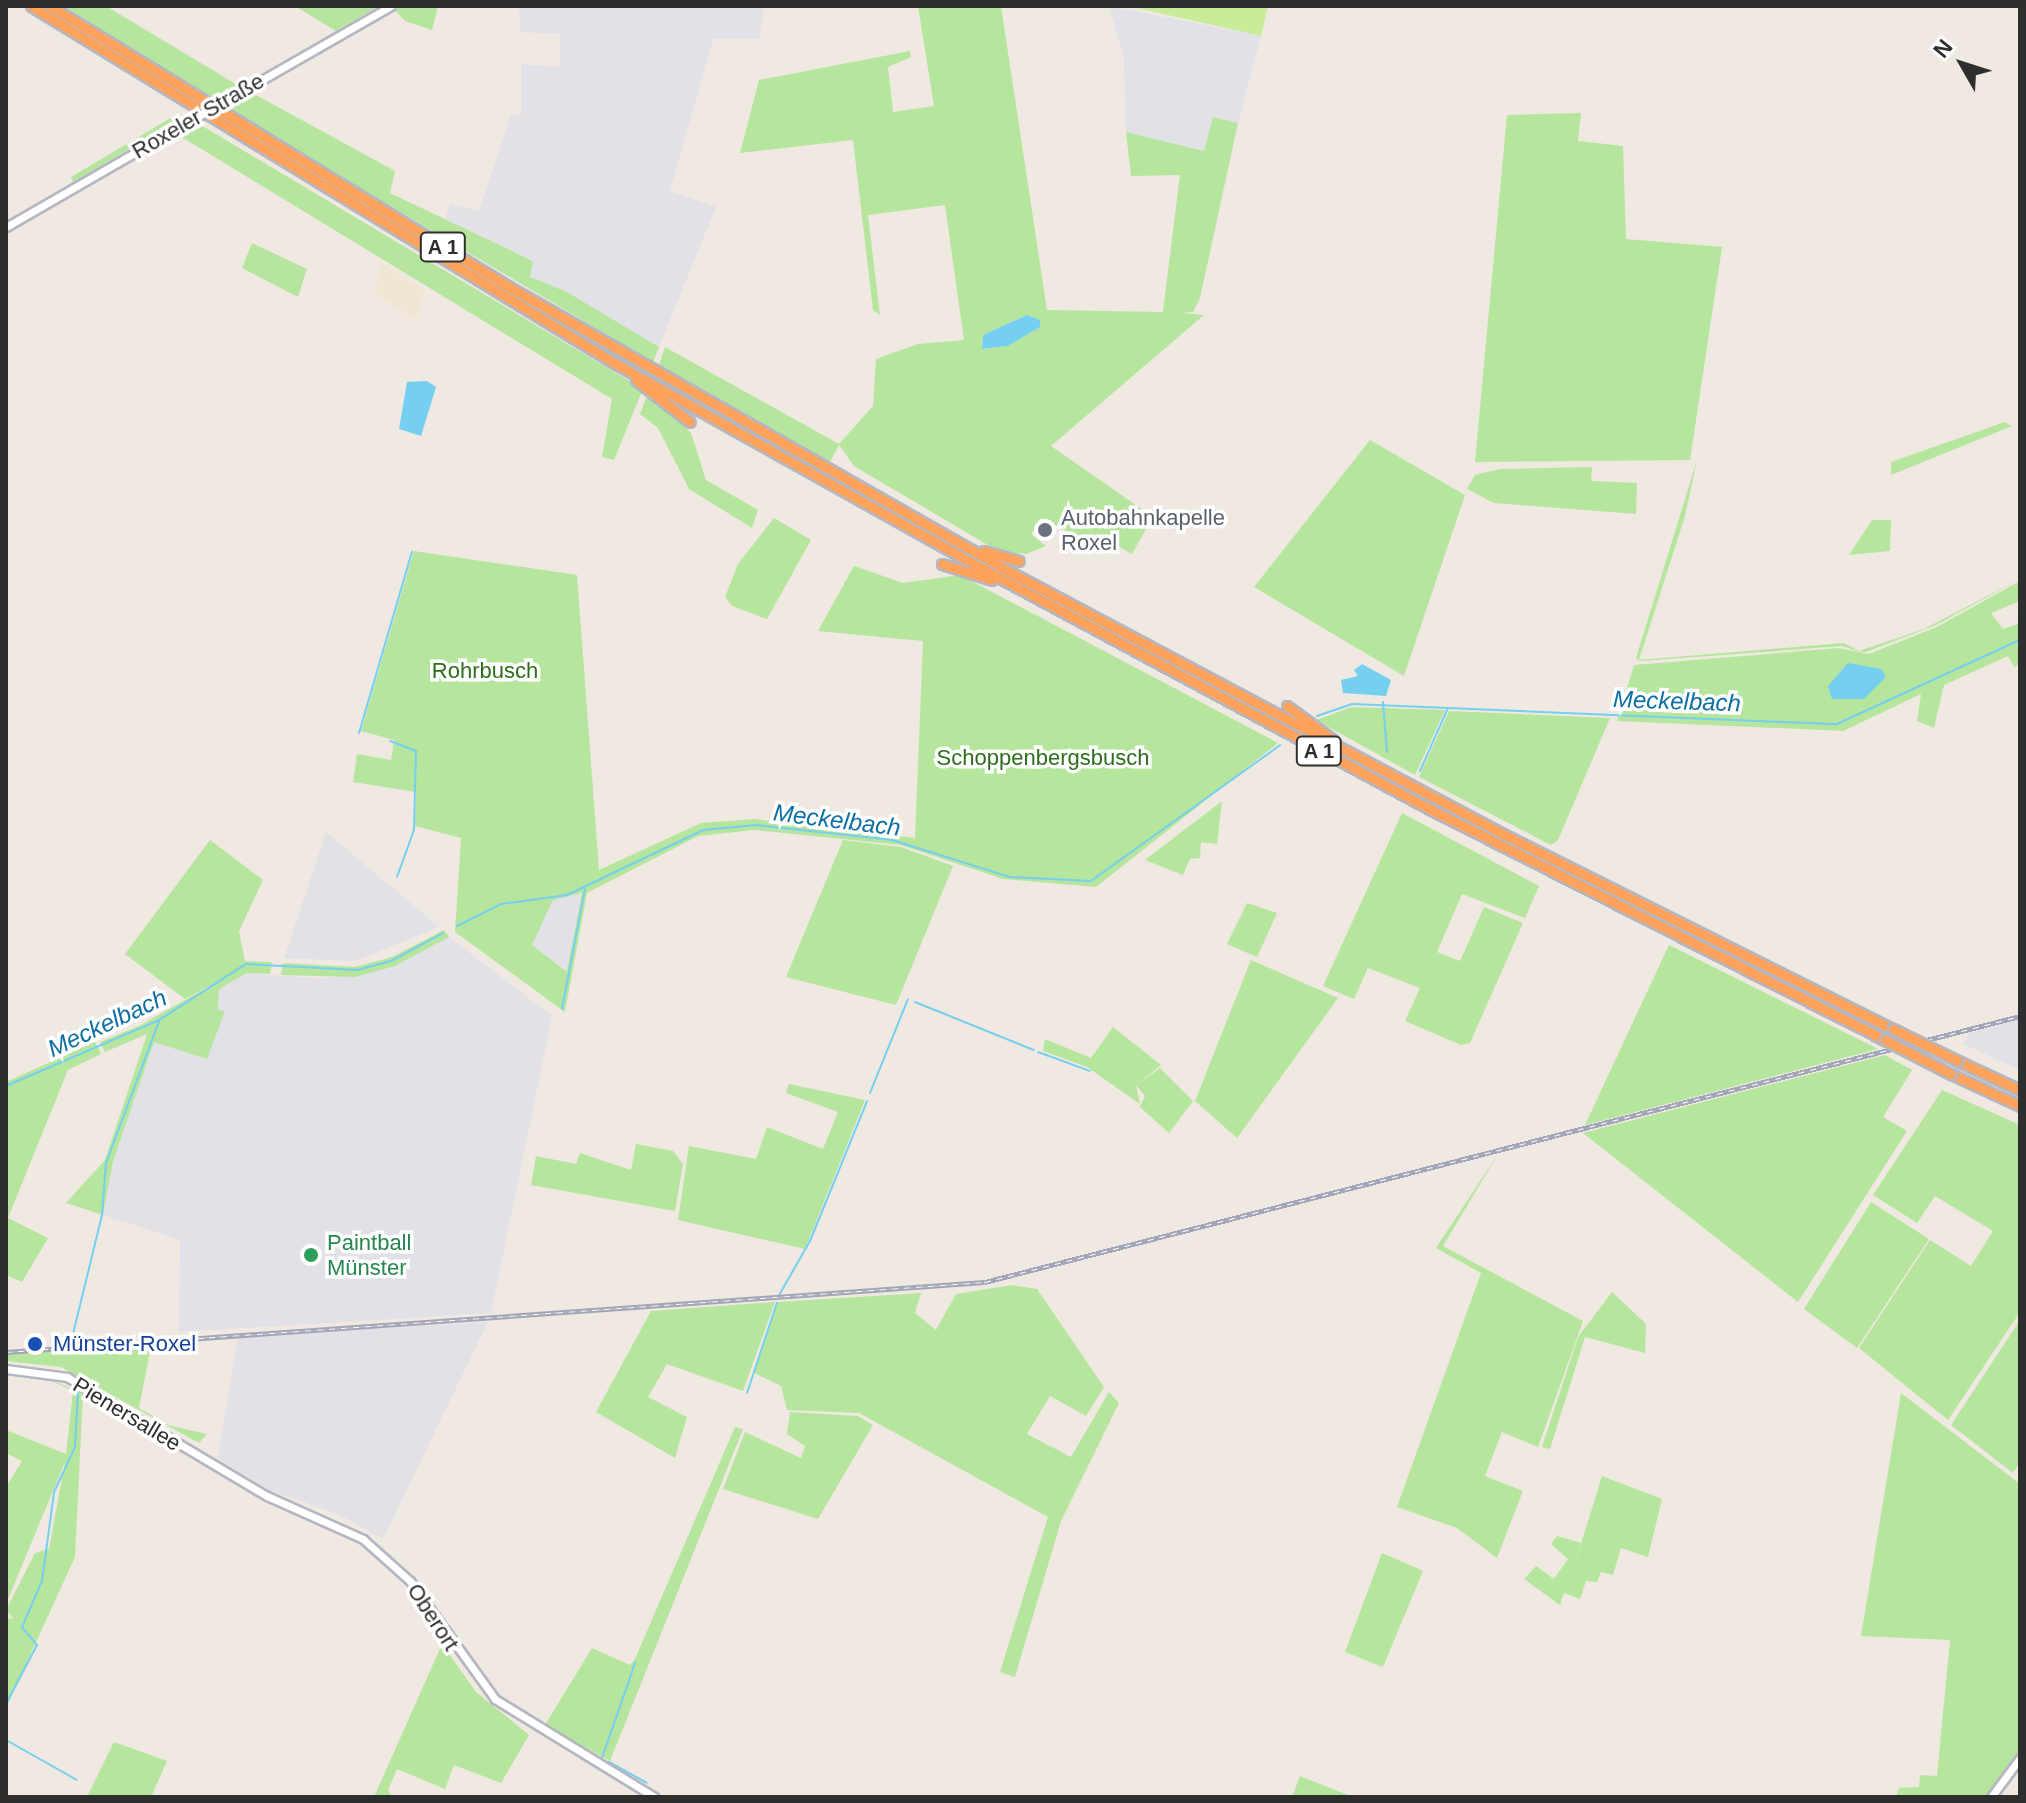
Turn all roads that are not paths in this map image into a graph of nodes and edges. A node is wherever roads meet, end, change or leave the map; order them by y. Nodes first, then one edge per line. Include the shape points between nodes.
1 (31, 6) edge
2 (50, 6) edge
3 (391, 6) edge
4 (6, 227) edge
5 (611, 361) junction
6 (690, 422) dead end
7 (948, 537) junction
8 (1019, 561) dead end
9 (942, 564) dead end
10 (1023, 592) junction
11 (1287, 706) dead end
12 (1354, 757) junction
13 (2020, 1090) edge
14 (2020, 1106) edge
15 (6, 1369) edge
16 (199, 1457) joint
17 (2020, 1758) edge
18 (654, 1797) edge
19 (1991, 1797) edge

1 - 5 highway, A 1
2 - 7 highway, A 1 via 509,287
3 - 4 main road, Roxeler Straße, bridge
5 - 6 highway
5 - 10 highway, A 1
7 - 8 highway
7 - 12 highway, A 1
9 - 10 highway
10 - 14 highway, A 1, bridge via 1581,887
11 - 12 highway
12 - 13 highway, A 1, bridge
15 - 16 main road, Pienersallee via 67,1377
16 - 18 main road, Oberort via 380,1551 421,1595 464,1665 495,1699
17 - 19 main road

